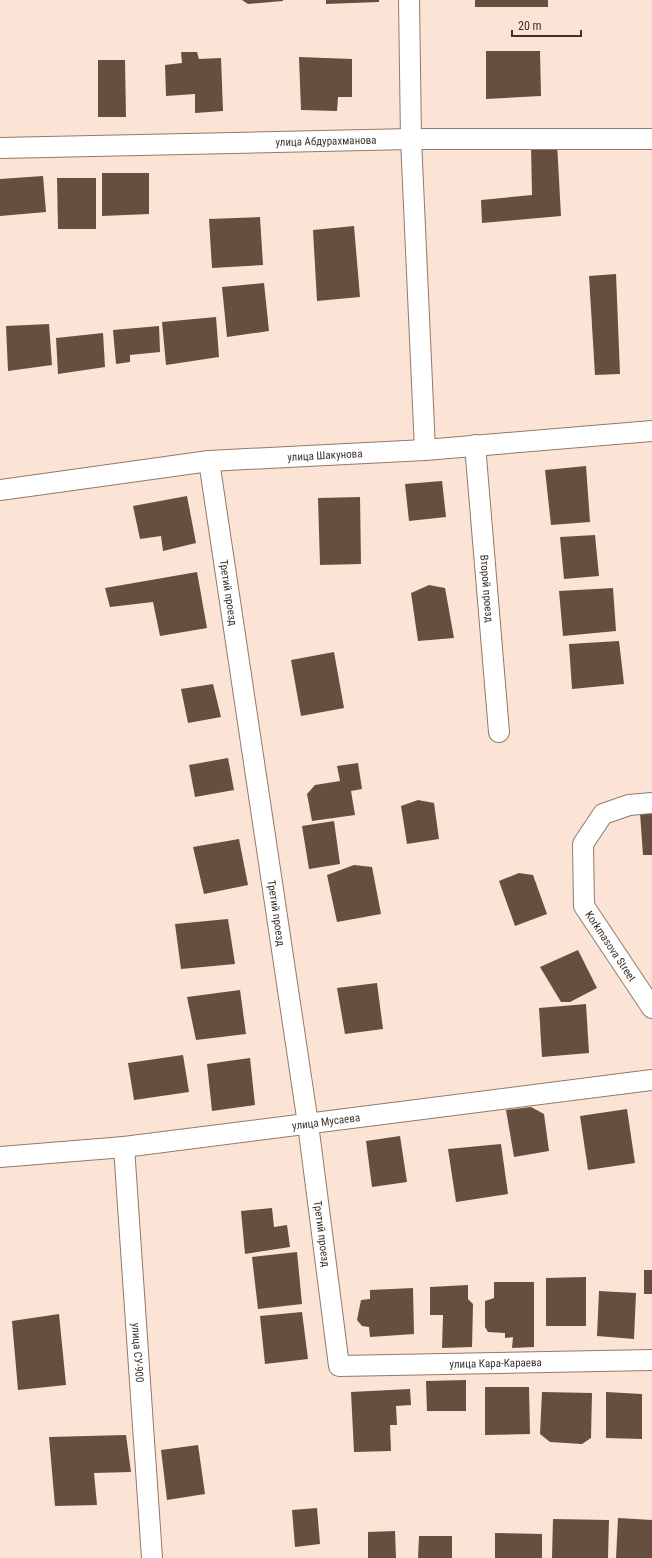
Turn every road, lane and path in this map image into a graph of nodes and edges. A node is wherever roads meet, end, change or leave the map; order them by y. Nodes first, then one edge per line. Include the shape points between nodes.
1 (409, 0) edge
2 (411, 139) junction
3 (652, 139) edge
4 (0, 148) edge
5 (652, 431) edge
6 (476, 445) junction
7 (425, 450) junction
8 (209, 460) junction
9 (0, 490) edge
10 (499, 732) dead end
11 (652, 804) edge
12 (652, 1008) edge
13 (652, 1080) edge
14 (308, 1124) junction
15 (124, 1147) junction
16 (0, 1157) edge
17 (652, 1360) edge
18 (339, 1366) joint
19 (152, 1558) edge

1 - 2 street
2 - 3 street, улица Абдурахманова
2 - 4 street, улица Абдурахманова
2 - 7 street
5 - 6 street, улица Шакунова
6 - 7 street, улица Шакунова
6 - 10 street, Второй проезд
7 - 8 street, улица Шакунова
8 - 9 street, улица Шакунова
8 - 14 street, Третий проезд
11 - 12 street, Korkmasova Street via 629,805 603,814 583,844 584,906
13 - 14 street, улица Мусаева
14 - 15 street, улица Мусаева
14 - 18 street, Третий проезд
15 - 16 street, улица Мусаева
15 - 19 street, улица СУ-900
17 - 18 street, улица Кара-Караева

